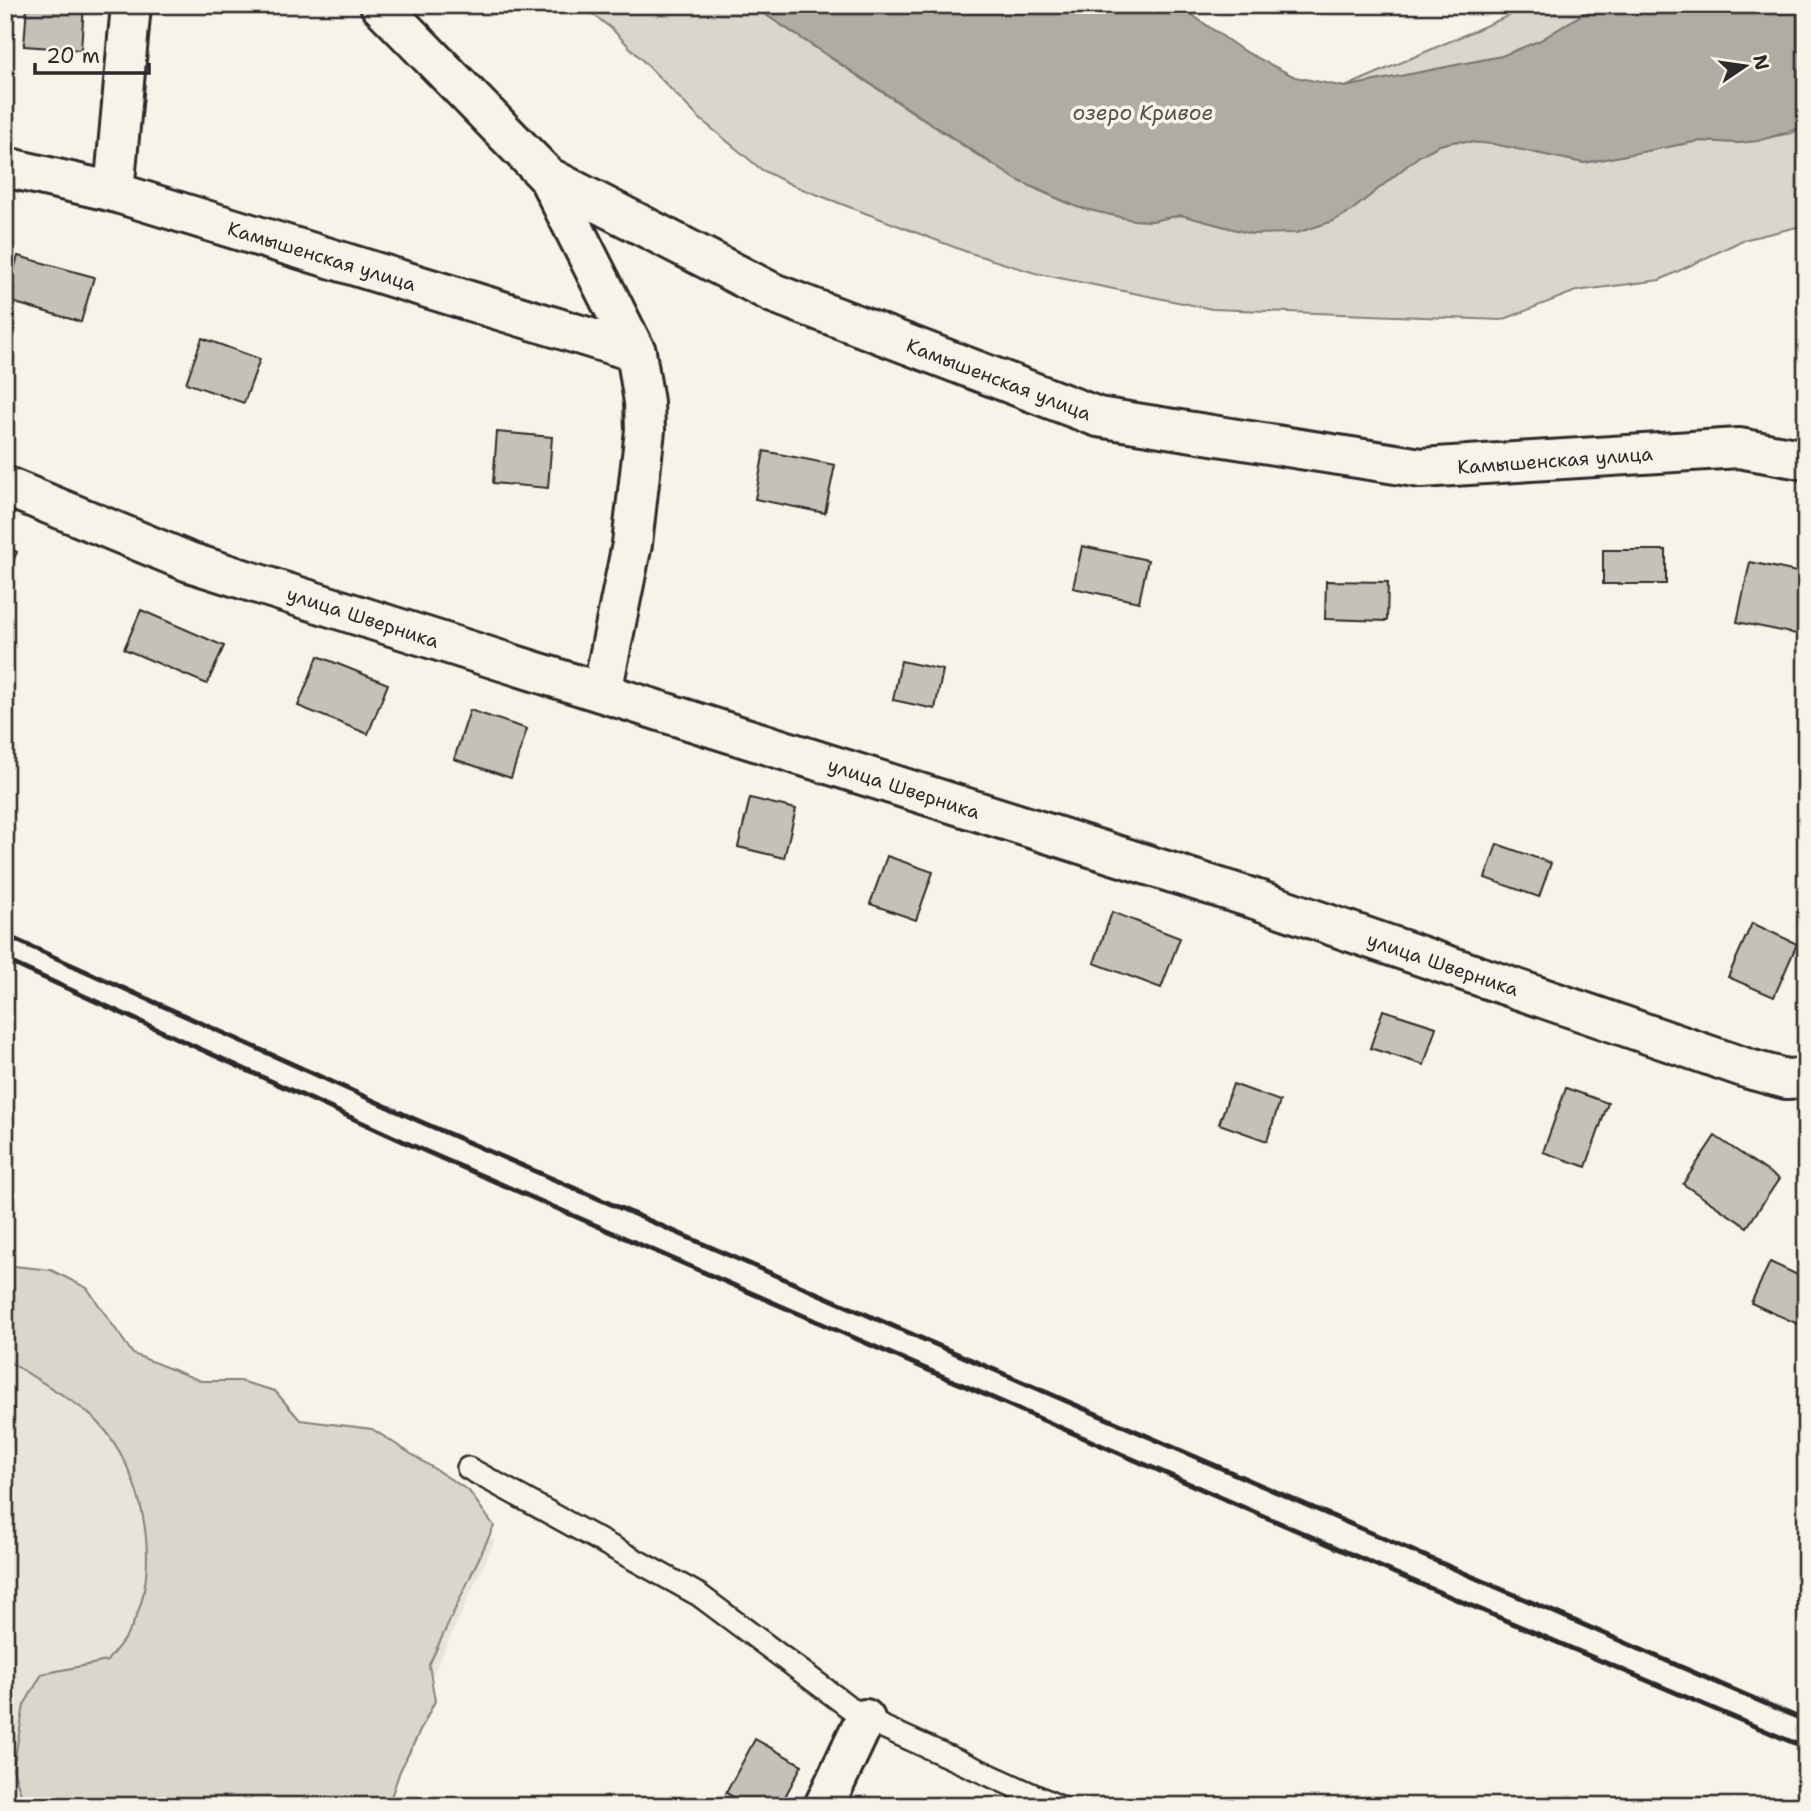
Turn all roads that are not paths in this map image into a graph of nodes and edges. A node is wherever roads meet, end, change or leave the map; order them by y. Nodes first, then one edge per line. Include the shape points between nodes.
1 (131, 5) edge
2 (380, 5) edge
3 (5, 167) edge
4 (548, 177) junction
5 (114, 192) junction
6 (636, 352) junction
7 (1806, 460) edge
8 (5, 486) edge
9 (602, 692) junction
10 (1806, 1078) edge
11 (468, 1468) dead end
12 (864, 1719) junction
13 (824, 1806) edge
14 (1058, 1806) edge

1 - 5 street
2 - 4 street, Камышенская улица
3 - 5 street, Камышенская улица
4 - 6 street
4 - 7 street, Камышенская улица via 773,293 1098,417 1421,468 1739,448
5 - 6 street, Камышенская улица
6 - 9 street via 645,430 632,544
8 - 9 street, улица Шверника via 189,562
9 - 10 street, улица Шверника via 1255,899 1749,1069 1786,1079
11 - 12 lane via 699,1595
12 - 13 street
12 - 14 lane

